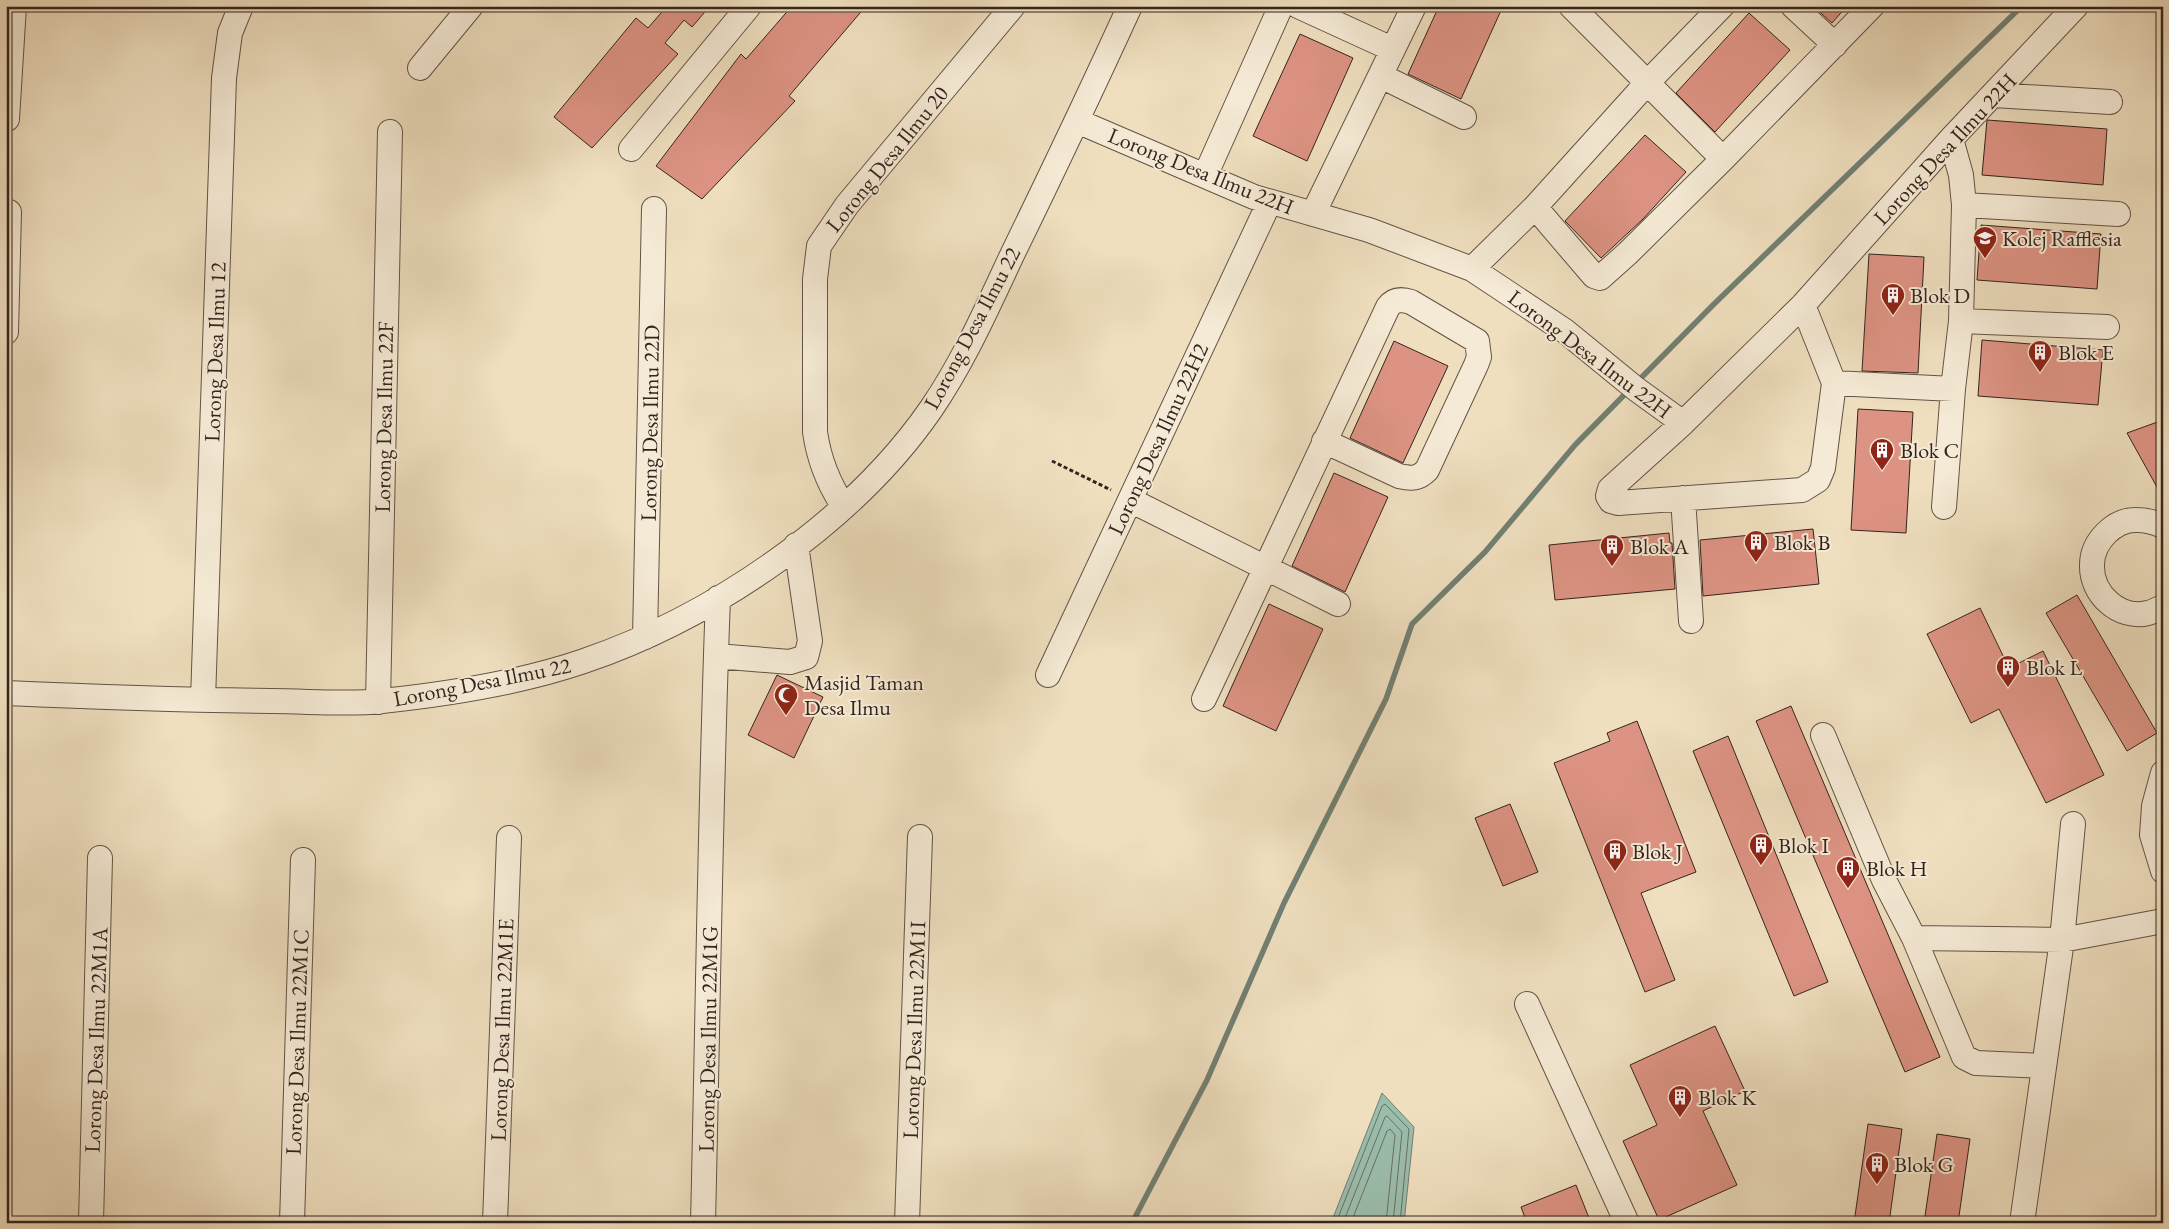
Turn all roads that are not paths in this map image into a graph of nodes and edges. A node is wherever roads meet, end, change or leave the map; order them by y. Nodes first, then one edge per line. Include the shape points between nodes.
1 (14, 6) edge
2 (241, 6) edge
3 (470, 6) edge
4 (749, 6) edge
5 (1013, 6) edge
6 (1130, 6) edge
7 (1281, 6) edge
8 (1298, 6) edge
9 (1414, 6) edge
10 (1571, 6) edge
11 (1722, 6) edge
12 (1793, 6) edge
13 (1872, 6) edge
14 (2076, 6) edge
15 (1835, 45) junction
16 (1392, 49) junction
17 (420, 68) dead end
18 (1381, 76) junction
19 (1647, 83) junction
20 (1994, 95) junction
21 (2110, 102) dead end
22 (1464, 117) dead end
23 (7, 119) edge
24 (1077, 121) junction
25 (390, 132) dead end
26 (1951, 138) junction
27 (631, 149) dead end
28 (1723, 159) junction
29 (1205, 176) junction
30 (1269, 203) junction
31 (1964, 204) junction
32 (1535, 207) junction
33 (654, 209) dead end
34 (9, 212) dead end
35 (1313, 214) junction
36 (2118, 214) dead end
37 (1472, 270) junction
38 (1803, 305) junction
39 (1961, 321) junction
40 (2107, 327) dead end
41 (6, 332) edge
42 (1834, 383) junction
43 (1953, 389) junction
44 (1683, 423) junction
45 (1324, 442) junction
46 (1683, 498) junction
47 (1130, 500) junction
48 (844, 507) junction
49 (1944, 507) dead end
50 (2163, 526) edge
51 (796, 546) junction
52 (1264, 568) junction
53 (718, 598) junction
54 (1338, 604) dead end
55 (2163, 607) edge
56 (1691, 621) dead end
57 (645, 637) junction
58 (716, 656) junction
59 (1048, 675) dead end
60 (6, 693) edge
61 (1204, 699) dead end
62 (202, 700) junction
63 (378, 702) junction
64 (1823, 735) dead end
65 (2163, 773) edge
66 (2073, 824) dead end
67 (920, 837) dead end
68 (509, 838) dead end
69 (100, 858) dead end
70 (303, 860) dead end
71 (2163, 871) edge
72 (2163, 921) edge
73 (1914, 938) junction
74 (2062, 940) junction
75 (1527, 1004) dead end
76 (2044, 1066) junction
77 (91, 1223) edge
78 (292, 1223) edge
79 (495, 1223) edge
80 (703, 1223) edge
81 (907, 1223) edge
82 (1627, 1223) edge
83 (2022, 1223) edge

1 - 23 street
2 - 62 street, Lorong Desa Ilmu 12 via 230,33 224,78
3 - 17 street
4 - 27 street
5 - 48 street, Lorong Desa Ilmu 20 via 847,205 820,246 815,278 814,432 826,476
6 - 24 street, Lorong Desa Ilmu 22
7 - 29 street
8 - 16 street
9 - 16 street
10 - 19 street
11 - 19 street
12 - 15 street
13 - 15 street
14 - 20 street, Lorong Desa Ilmu 22H
15 - 28 street
16 - 18 street
18 - 22 street
18 - 35 street
19 - 28 street
19 - 32 street
20 - 21 street
20 - 26 street, Lorong Desa Ilmu 22H
24 - 29 street, Lorong Desa Ilmu 22H
24 - 48 street, Lorong Desa Ilmu 22 via 979,324 932,407 905,443
25 - 63 street, Lorong Desa Ilmu 22F
26 - 31 street via 1961,175
26 - 38 street, Lorong Desa Ilmu 22H
28 - 32 street via 1628,253 1598,278
29 - 30 street, Lorong Desa Ilmu 22H
30 - 35 street, Lorong Desa Ilmu 22H
30 - 47 street, Lorong Desa Ilmu 22H2
31 - 36 street
31 - 39 street
32 - 37 street
33 - 57 street, Lorong Desa Ilmu 22D
34 - 41 street
35 - 37 street, Lorong Desa Ilmu 22H via 1397,240
37 - 44 street, Lorong Desa Ilmu 22H via 1592,352
38 - 42 street
38 - 44 street, Lorong Desa Ilmu 22H
39 - 40 street
39 - 43 street
42 - 43 street
42 - 46 street via 1823,468 1814,484 1802,490
43 - 49 street
44 - 46 street via 1608,492 1608,496 1613,503
45 - 45 street via 1391,303 1411,302 1477,341 1479,357 1476,365 1422,475 1417,478 1400,476
45 - 52 street
46 - 56 street
47 - 52 street
47 - 59 street, Lorong Desa Ilmu 22H2
48 - 51 street, Lorong Desa Ilmu 22
50 - 55 street via 2135,519 2120,523 2106,533 2096,547 2092,564 2094,581 2102,596 2115,608 2131,614 2148,613
51 - 53 street, Lorong Desa Ilmu 22
51 - 58 street via 810,641 806,657 790,662
52 - 54 street
52 - 61 street
53 - 57 street, Lorong Desa Ilmu 22
53 - 58 street, Lorong Desa Ilmu 22M1G
57 - 63 street, Lorong Desa Ilmu 22 via 583,662 536,675
58 - 80 street, Lorong Desa Ilmu 22M1G
60 - 62 street, Lorong Desa Ilmu 22
62 - 63 street, Lorong Desa Ilmu 22
64 - 73 street via 1884,880
65 - 71 street via 2154,806 2152,835
66 - 74 street
67 - 81 street, Lorong Desa Ilmu 22M1I
68 - 79 street, Lorong Desa Ilmu 22M1E
69 - 77 street, Lorong Desa Ilmu 22M1A
70 - 78 street, Lorong Desa Ilmu 22M1C
72 - 74 street
73 - 74 street
73 - 76 street via 1964,1057 1976,1063
74 - 76 street
75 - 82 street
76 - 83 street

